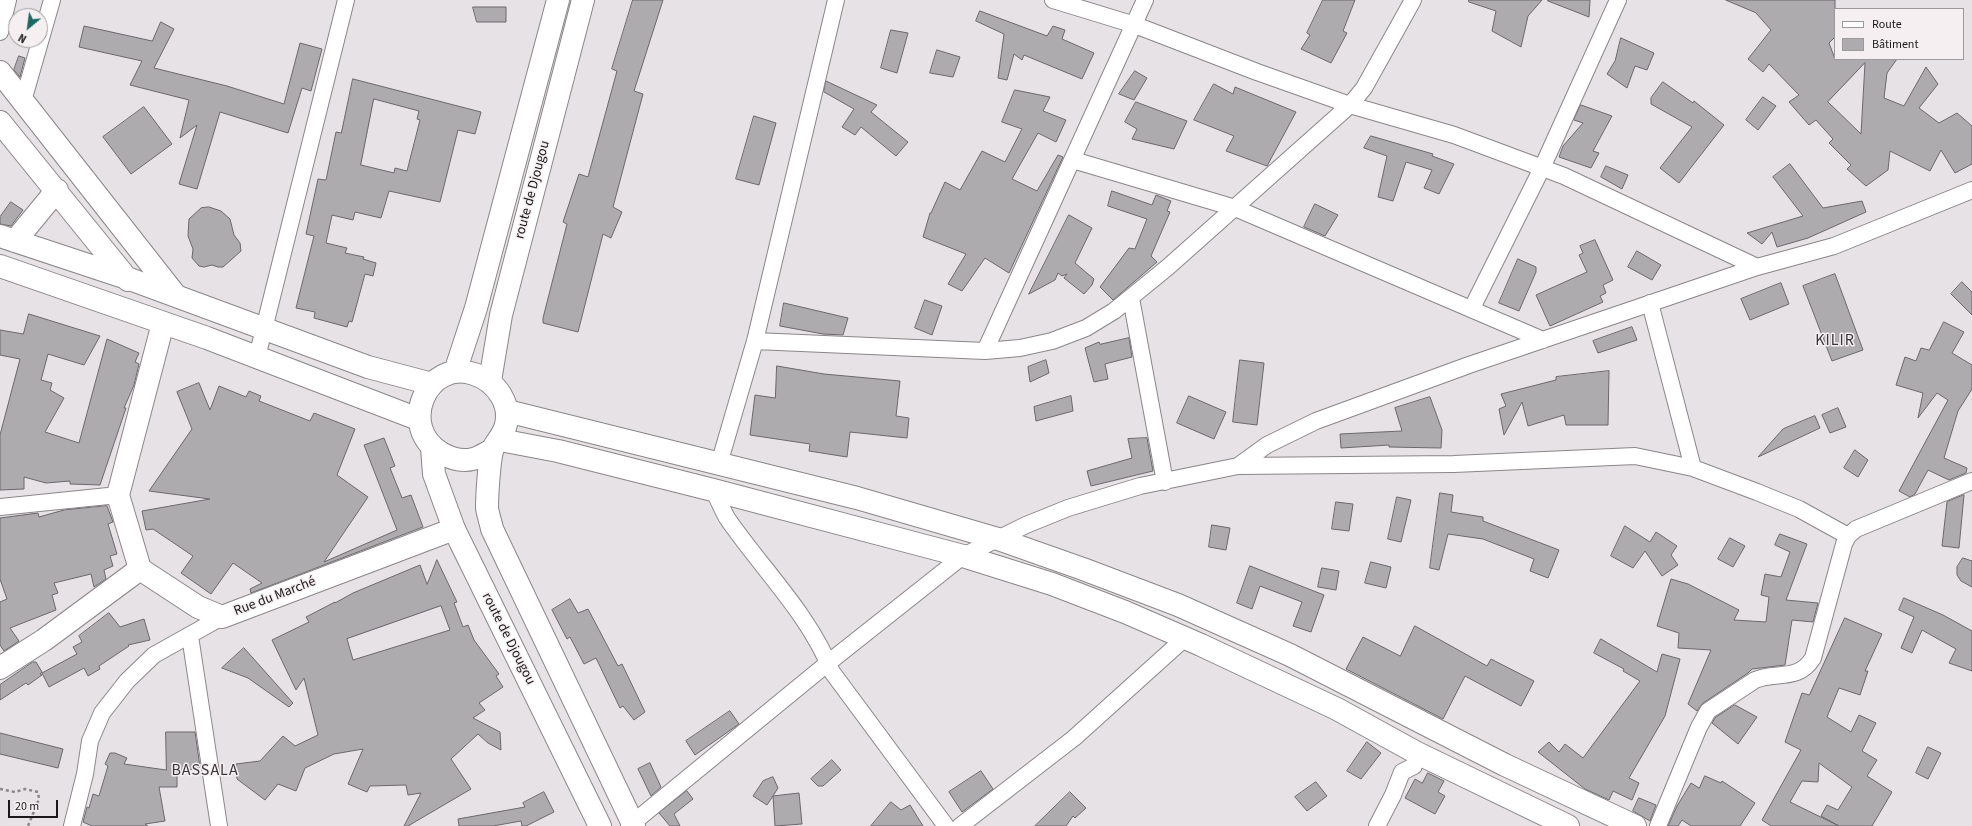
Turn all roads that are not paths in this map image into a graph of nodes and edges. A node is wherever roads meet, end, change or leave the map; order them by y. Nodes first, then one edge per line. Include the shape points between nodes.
1 (8, 0) edge
2 (52, 0) edge
3 (346, 0) edge
4 (558, 0) edge
5 (583, 0) edge
6 (836, 0) edge
7 (1053, 0) edge
8 (1145, 0) edge
9 (1413, 0) edge
10 (1618, 0) edge
11 (1135, 25) junction
12 (0, 32) edge
13 (0, 72) edge
14 (23, 101) junction
15 (1350, 105) junction
16 (0, 122) edge
17 (1073, 160) junction
18 (1542, 168) junction
19 (57, 190) junction
20 (1972, 190) edge
21 (1235, 208) junction
22 (8, 239) edge
23 (0, 266) edge
24 (1757, 266) junction
25 (127, 278) junction
26 (176, 296) junction
27 (1130, 298) junction
28 (1650, 303) junction
29 (1472, 308) junction
30 (163, 323) junction
31 (264, 329) junction
32 (755, 340) junction
33 (1543, 340) junction
34 (985, 351) junction
35 (257, 357) junction
36 (455, 372) junction
37 (490, 381) junction
38 (432, 384) junction
39 (507, 411) junction
40 (418, 419) junction
41 (496, 445) junction
42 (432, 448) junction
43 (719, 464) junction
44 (1238, 466) junction
45 (1692, 468) junction
46 (1972, 481) edge
47 (1165, 482) junction
48 (713, 490) junction
49 (118, 495) junction
50 (0, 507) edge
51 (454, 529) junction
52 (1848, 536) junction
53 (998, 540) junction
54 (963, 556) junction
55 (140, 569) junction
56 (222, 617) junction
57 (190, 636) junction
58 (1185, 638) junction
59 (828, 663) junction
60 (0, 668) edge
61 (1417, 752) junction
62 (1624, 824) edge
63 (632, 825) edge
64 (72, 826) edge
65 (219, 826) edge
66 (600, 826) edge
67 (946, 826) edge
68 (960, 826) edge
69 (1376, 826) edge
70 (1568, 826) edge
71 (1658, 826) edge

1 - 12 street
2 - 14 street
3 - 31 street
4 - 36 main road, route de Djougou via 476,308
5 - 37 main road, route de Djougou via 501,315
6 - 32 street
7 - 11 street
8 - 11 street
9 - 15 street via 1364,88
10 - 18 street
11 - 15 street
11 - 17 street
13 - 14 main road
14 - 26 main road
15 - 18 street via 1454,135
15 - 21 street
16 - 19 main road
17 - 21 street
17 - 34 street
18 - 24 street
18 - 29 street
19 - 22 main road
19 - 25 main road
20 - 24 street via 1834,246
21 - 27 street
21 - 29 street via 1388,275
22 - 25 main road
23 - 30 main road
24 - 28 street
25 - 26 main road
25 - 30 main road
26 - 31 main road
27 - 34 street via 1086,328 1052,341 1020,348
27 - 47 street
28 - 33 street
28 - 45 street
29 - 33 street
30 - 35 main road
30 - 49 main road
31 - 35 street
31 - 38 main road via 368,367
32 - 34 street
32 - 43 street
33 - 44 street via 1316,421 1267,445
35 - 40 main road
36 - 37 main road via 474,373
36 - 38 main road via 443,376
37 - 39 main road via 504,400
38 - 40 main road via 421,400
39 - 41 main road via 506,426
39 - 43 main road
40 - 42 main road via 422,434
41 - 42 main road via 472,460 450,459
41 - 48 main road via 558,451
41 - 63 main road via 487,510 492,529
42 - 51 main road, route de Djougou via 434,474
43 - 53 main road via 857,498
44 - 45 street via 1454,464 1635,456
44 - 47 street
45 - 52 street via 1799,509
46 - 52 street via 1856,530
47 - 53 street via 1140,486 1068,508
48 - 54 main road
48 - 59 street via 726,517 810,628
49 - 50 street
49 - 55 main road
51 - 56 main road, Rue du Marché
51 - 66 main road, route de Djougou
52 - 71 street via 1808,665 1800,672 1761,677 1708,711
53 - 54 street
53 - 62 main road via 1178,605 1290,655
54 - 58 main road via 1052,584
54 - 59 street
55 - 56 main road, Rue du Marché via 198,607
55 - 60 main road via 44,640
56 - 57 street
57 - 64 street via 154,656 127,681 102,713 90,741
57 - 65 street
58 - 61 main road via 1337,709
58 - 68 street via 1074,738
59 - 63 street
59 - 67 street via 832,672
61 - 69 street via 1414,766 1402,772 1394,795
61 - 70 main road

